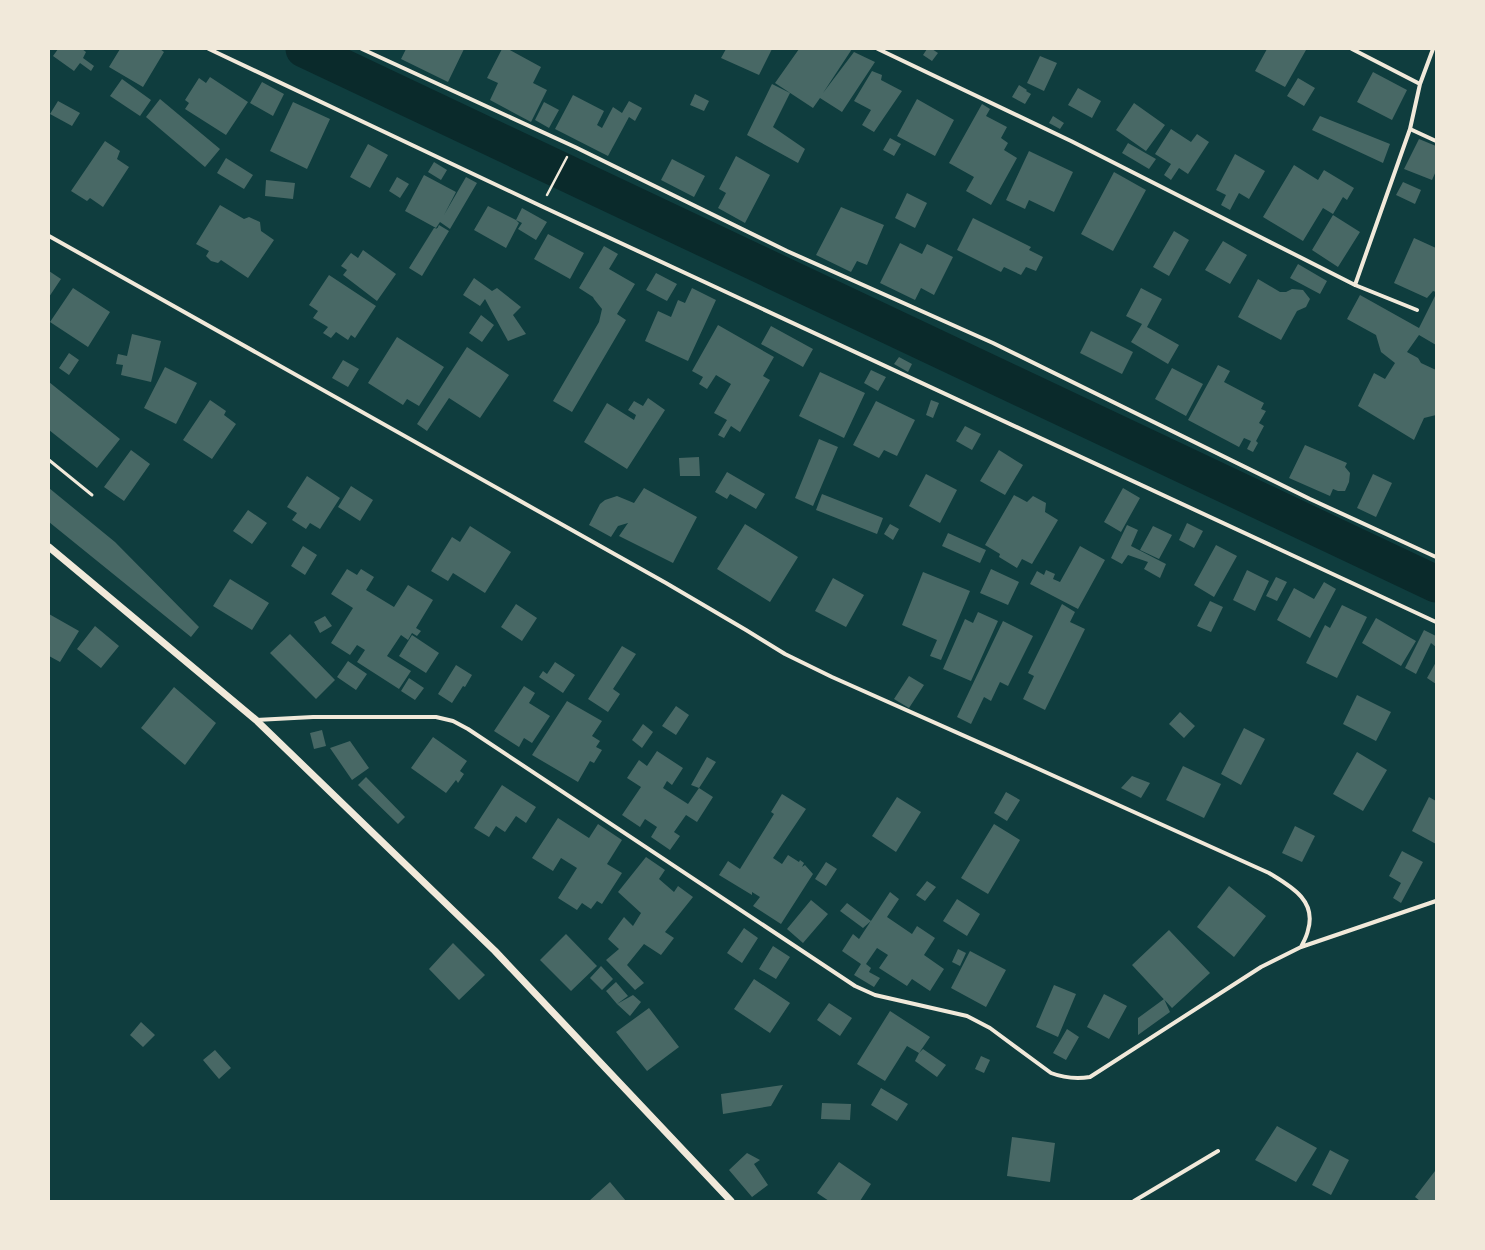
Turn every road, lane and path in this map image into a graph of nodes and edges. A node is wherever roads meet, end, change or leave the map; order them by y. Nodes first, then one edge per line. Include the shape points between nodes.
1 (209, 49) edge
2 (362, 49) edge
3 (878, 49) edge
4 (1352, 49) edge
5 (1433, 49) edge
6 (1420, 84) junction
7 (1410, 129) junction
8 (1436, 141) edge
9 (573, 146) junction
10 (541, 206) junction
11 (49, 236) edge
12 (1355, 285) junction
13 (1416, 310) dead end
14 (49, 460) edge
15 (92, 495) dead end
16 (49, 547) edge
17 (1436, 557) edge
18 (1436, 622) edge
19 (256, 720) junction
20 (1436, 901) edge
21 (1302, 947) junction
22 (1218, 1151) dead end
23 (731, 1201) edge
24 (1134, 1201) edge

1 - 10 street
2 - 9 street
3 - 12 street via 1071,141
4 - 6 street
5 - 6 street
6 - 7 street
7 - 8 street
7 - 12 street
9 - 10 path
9 - 17 street via 787,250 993,343 1310,499
10 - 18 street
11 - 21 street via 666,583 785,654 832,678 1269,873 1294,888 1306,902 1310,918
12 - 13 street
14 - 15 lane
16 - 19 street
19 - 21 street via 313,717 436,717 453,721 855,986 875,995 967,1016 990,1028 1051,1073 1062,1078 1090,1076 1261,967
19 - 23 street via 495,951
20 - 21 street
22 - 24 street

